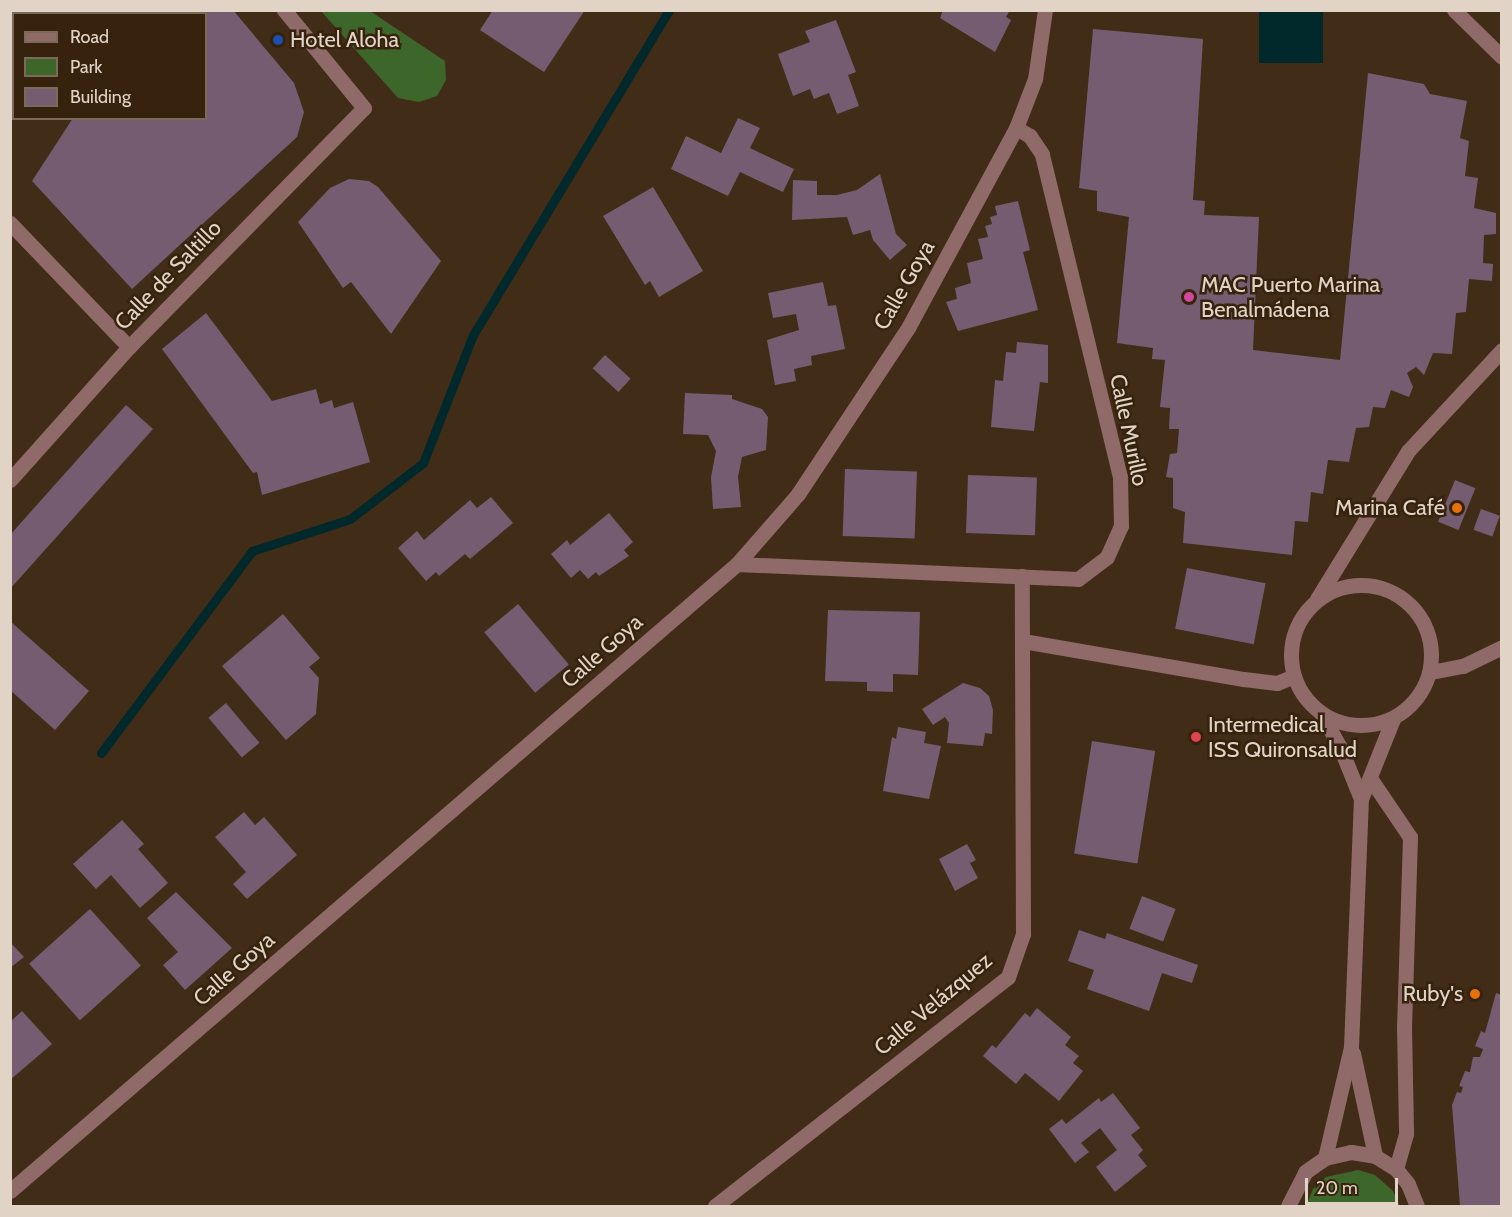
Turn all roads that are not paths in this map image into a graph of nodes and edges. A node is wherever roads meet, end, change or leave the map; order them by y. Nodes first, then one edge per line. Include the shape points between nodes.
1 (284, 10) edge
2 (1046, 10) edge
3 (1454, 10) edge
4 (1502, 57) edge
5 (1016, 128) junction
6 (10, 223) edge
7 (129, 347) junction
8 (1502, 350) edge
9 (10, 480) edge
10 (737, 564) junction
11 (1022, 576) junction
12 (1317, 600) junction
13 (1023, 641) junction
14 (1502, 647) edge
15 (1431, 672) junction
16 (1294, 676) junction
17 (1322, 715) junction
18 (1393, 719) junction
19 (1370, 778) junction
20 (1361, 799) junction
21 (1352, 1047) junction
22 (1375, 1156) junction
23 (1325, 1158) junction
24 (1396, 1169) junction
25 (10, 1191) edge
26 (715, 1206) edge
27 (1288, 1206) edge
28 (1417, 1206) edge

1 - 7 street, Calle de Saltillo via 364,108
2 - 5 street, Calle Goya via 1035,79
3 - 4 street
5 - 10 street, Calle Goya via 909,326 798,494
5 - 11 street, Calle Murillo via 1030,136 1042,154 1120,477 1121,526 1107,557 1078,579
6 - 7 street
7 - 9 street, Calle de Saltillo
8 - 12 street via 1408,451
10 - 11 street, Calle Murillo
10 - 25 street, Calle Goya
11 - 13 street, Calle Velázquez
12 - 15 street via 1353,585 1372,584 1400,595 1425,625 1432,643
12 - 16 street via 1302,615 1294,634
13 - 16 street via 1244,680 1277,683
13 - 26 street, Calle Velázquez via 1023,934 1008,976
14 - 15 street via 1463,666
15 - 18 street via 1416,700
16 - 17 street via 1305,698
17 - 18 street via 1357,726
17 - 20 street
18 - 19 street
19 - 20 street
19 - 24 street via 1410,837 1404,1026 1407,1134
20 - 21 street
21 - 22 street
21 - 23 street
22 - 23 street via 1351,1152
22 - 24 street
23 - 27 street via 1305,1172
24 - 28 street via 1408,1184

